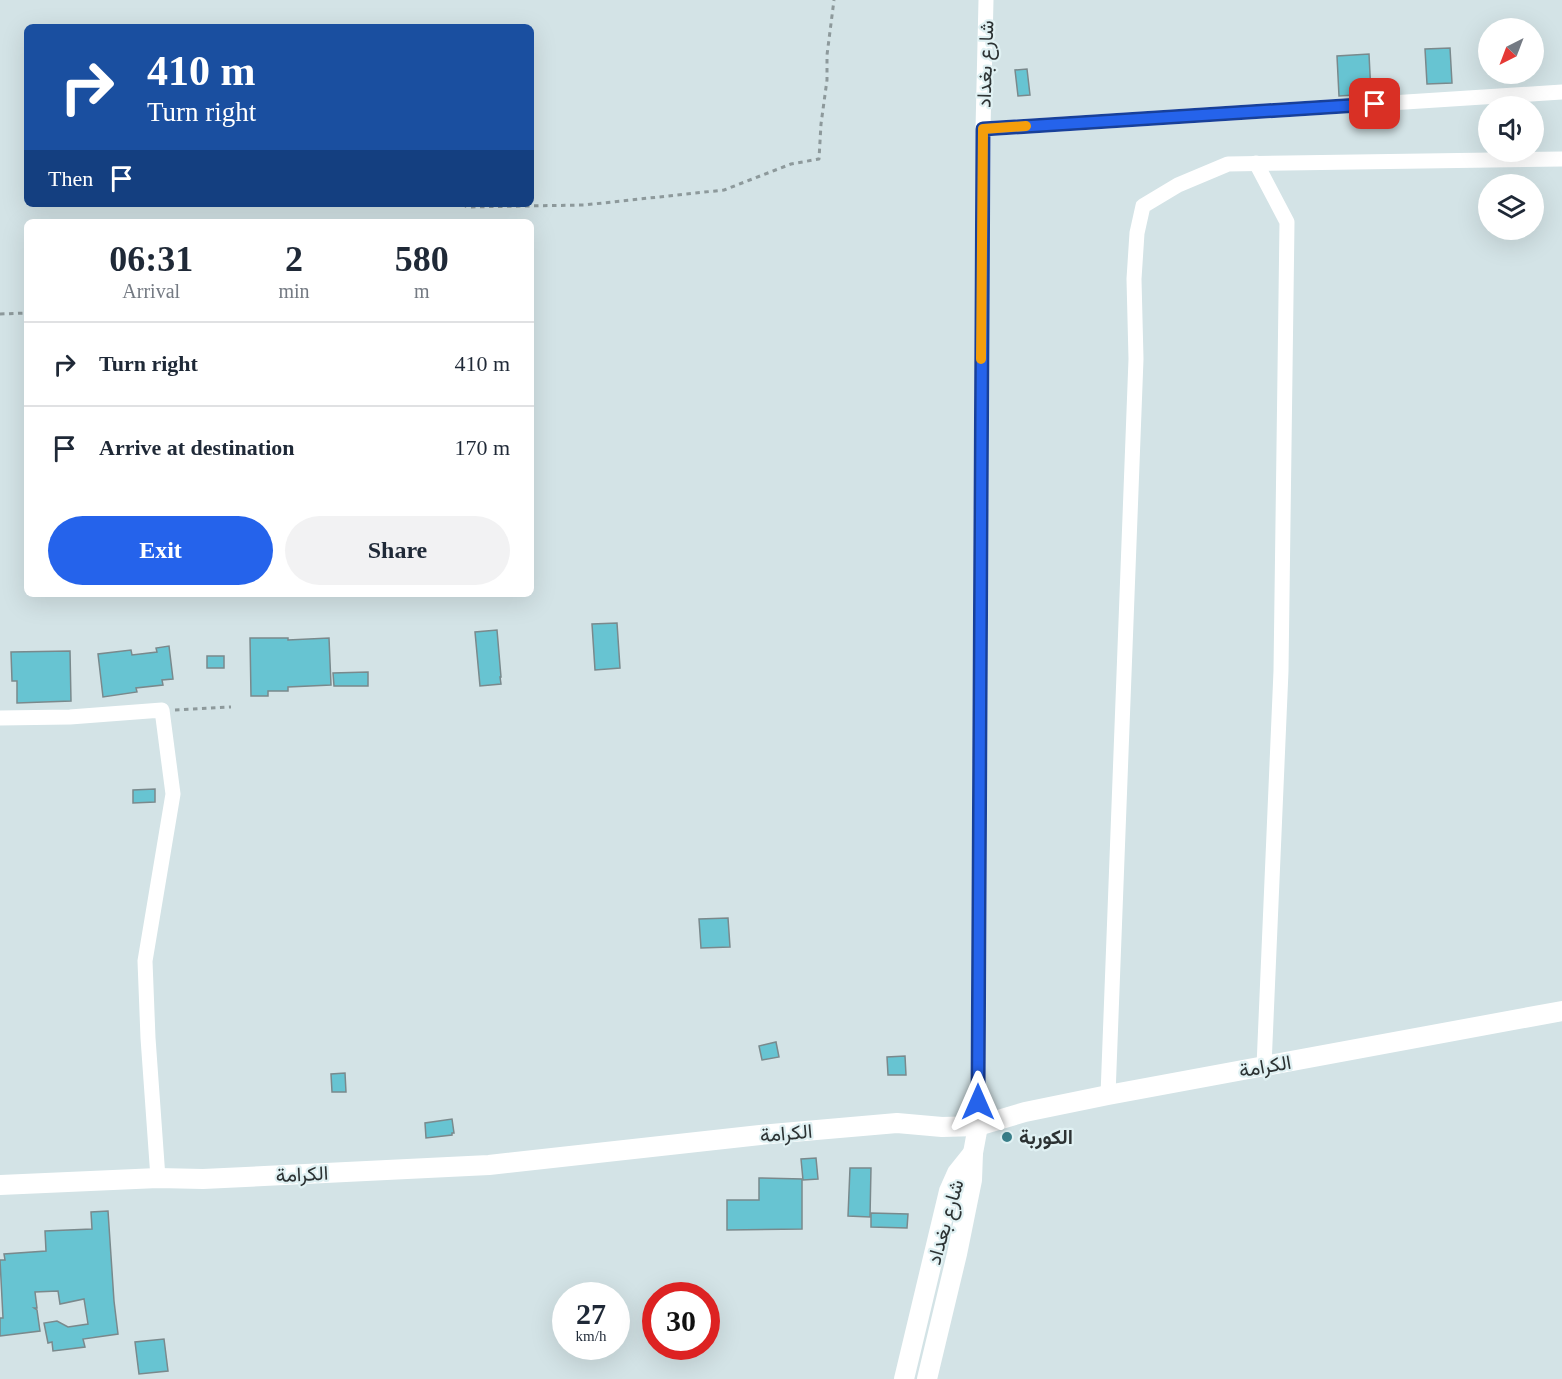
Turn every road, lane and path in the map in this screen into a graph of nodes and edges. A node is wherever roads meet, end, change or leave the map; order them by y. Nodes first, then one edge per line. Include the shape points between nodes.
1 (834, 0) edge
2 (986, 0) edge
3 (1562, 92) edge
4 (983, 129) junction
5 (1562, 159) edge
6 (1256, 164) junction
7 (534, 206) edge
8 (24, 313) edge
9 (0, 314) edge
10 (231, 707) dead end
11 (162, 710) junction
12 (0, 718) edge
13 (1562, 1011) edge
14 (1264, 1066) junction
15 (1108, 1095) junction
16 (978, 1126) junction
17 (973, 1153) junction
18 (158, 1178) junction
19 (0, 1185) edge
20 (904, 1379) edge
21 (927, 1379) edge

1 - 7 path via 819,159 791,164 724,190 584,205
2 - 4 street, شارع بغداد
3 - 4 street
4 - 16 street, شارع بغداد
5 - 6 street
6 - 14 street via 1287,222 1281,671
6 - 15 street via 1228,164 1178,185 1143,206 1137,233 1136,358
8 - 9 path
10 - 11 path
11 - 12 street
11 - 18 street via 173,794 145,961
13 - 14 main road, الكرامة
14 - 15 main road, الكرامة
15 - 16 main road, الكرامة
16 - 17 main road
16 - 18 main road, الكرامة via 897,1123 489,1165
17 - 20 main road, شارع بغداد via 949,1191
17 - 21 main road, شارع بغداد via 972,1180 957,1254
18 - 19 main road, الكرامة

